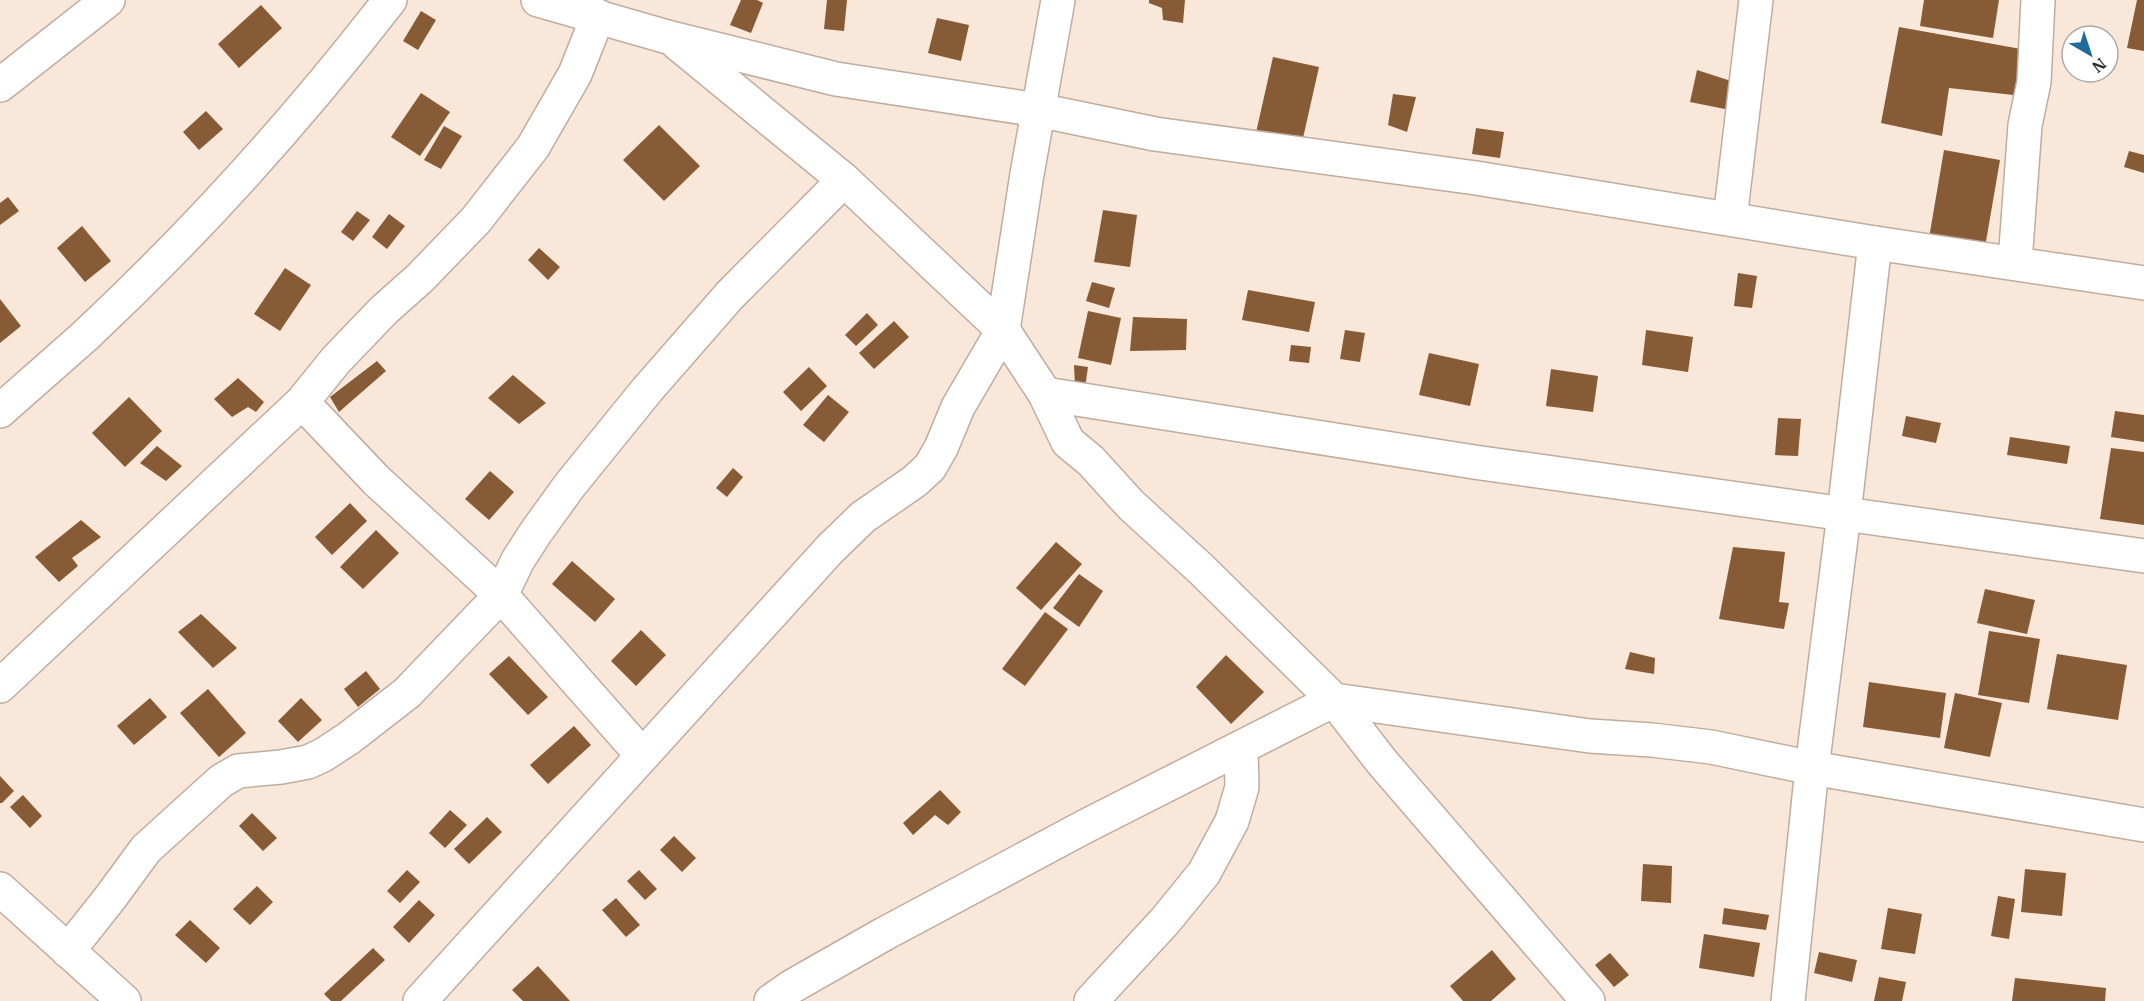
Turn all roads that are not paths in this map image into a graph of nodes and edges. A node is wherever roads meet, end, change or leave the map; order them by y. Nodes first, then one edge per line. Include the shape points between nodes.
1 (108, 0) edge
2 (390, 0) edge
3 (538, 0) edge
4 (1058, 0) edge
5 (1756, 0) edge
6 (2038, 0) edge
7 (598, 16) junction
8 (671, 38) junction
9 (0, 85) edge
10 (1038, 111) junction
11 (844, 180) junction
12 (1730, 219) junction
13 (1875, 243) junction
14 (2015, 262) junction
15 (2144, 283) edge
16 (1003, 330) junction
17 (1045, 394) junction
18 (302, 402) junction
19 (0, 411) edge
20 (1844, 514) junction
21 (2144, 556) edge
22 (501, 595) junction
23 (0, 686) edge
24 (1334, 700) junction
25 (1240, 748) junction
26 (642, 755) junction
27 (1812, 768) junction
28 (2144, 825) edge
29 (0, 890) edge
30 (68, 951) junction
31 (124, 1001) edge
32 (420, 1001) edge
33 (771, 1001) edge
34 (1091, 1001) edge
35 (1588, 1001) edge
36 (1788, 1001) edge

1 - 9 street
2 - 19 street via 229,190 92,328
3 - 7 street
4 - 10 street
5 - 12 street
6 - 14 street via 2034,82 2025,125
7 - 8 street
7 - 18 street via 575,74 526,156 476,220 352,343
8 - 10 street via 836,79
8 - 11 street
10 - 12 street via 1155,134 1476,178
10 - 16 street
11 - 16 street
11 - 22 street via 730,295 647,390 570,484 518,560
12 - 13 street
13 - 14 street
13 - 20 street
14 - 15 street
16 - 17 street
16 - 26 street via 958,407 930,467 863,517 830,549
17 - 20 street via 1474,462
17 - 24 street via 1068,442
18 - 22 street via 376,480
18 - 23 street
20 - 21 street
20 - 27 street
22 - 26 street
22 - 30 street via 407,693 349,738 308,762 238,771 221,781 146,849
24 - 25 street
24 - 27 street via 1590,736 1711,747
24 - 35 street via 1382,762
25 - 33 street via 884,934
25 - 34 street via 1242,787 1232,821 1204,873
26 - 32 street
27 - 28 street
27 - 36 street
29 - 30 street
30 - 31 street

